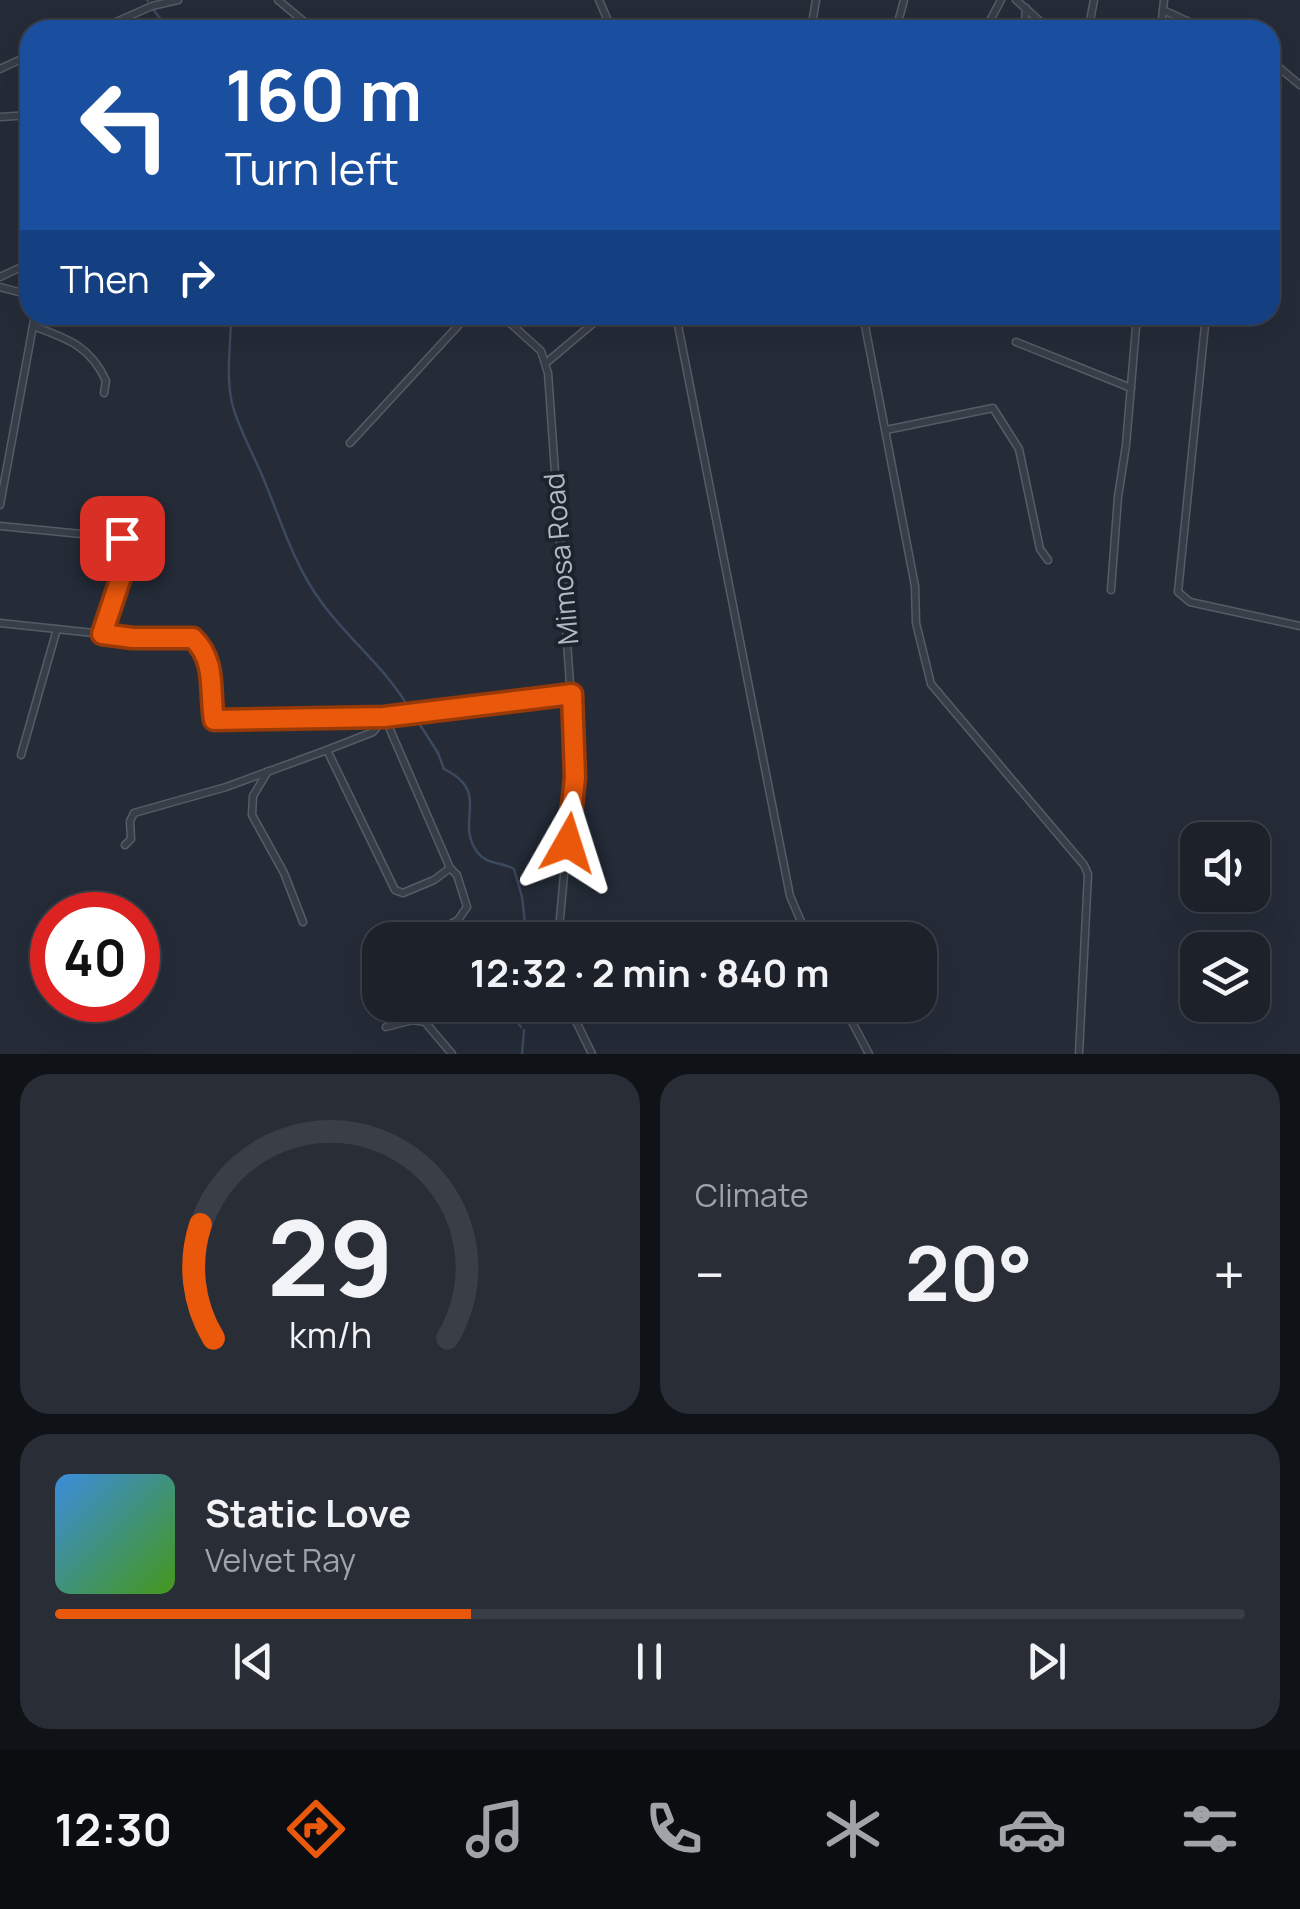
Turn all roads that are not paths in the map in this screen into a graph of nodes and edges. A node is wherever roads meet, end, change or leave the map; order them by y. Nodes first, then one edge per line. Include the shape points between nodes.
1 (178, 0) edge
2 (278, 0) edge
3 (1016, 0) edge
4 (1164, 0) edge
5 (1026, 8) junction
6 (1163, 10) junction
7 (120, 20) edge
8 (302, 20) edge
9 (1025, 20) edge
10 (1039, 20) edge
11 (1162, 20) edge
12 (1185, 20) edge
13 (1280, 68) edge
14 (1300, 85) edge
15 (459, 325) edge
16 (512, 325) edge
17 (591, 325) edge
18 (678, 325) edge
19 (865, 325) edge
20 (1136, 325) edge
21 (1205, 325) edge
22 (33, 326) joint
23 (1016, 342) dead end
24 (546, 363) junction
25 (1131, 388) junction
26 (104, 393) dead end
27 (886, 430) junction
28 (350, 443) dead end
29 (0, 506) edge
30 (0, 526) edge
31 (1048, 560) dead end
32 (1111, 590) dead end
33 (1, 625) edge
34 (1300, 626) edge
35 (57, 629) junction
36 (102, 634) junction
37 (572, 694) junction
38 (384, 717) junction
39 (327, 750) junction
40 (22, 755) dead end
41 (268, 770) junction
42 (125, 845) dead end
43 (450, 868) junction
44 (303, 922) dead end
45 (454, 922) edge
46 (560, 922) edge
47 (801, 922) edge
48 (576, 1022) edge
49 (851, 1022) edge
50 (386, 1027) dead end
51 (452, 1054) edge
52 (592, 1054) edge
53 (868, 1054) edge
54 (1079, 1054) edge

1 - 7 street
2 - 8 street
3 - 5 street
4 - 6 street
5 - 9 street
5 - 10 street
6 - 11 street
6 - 12 street
13 - 14 street
15 - 28 street
16 - 24 street
17 - 24 street
18 - 47 street via 790,896
19 - 27 street
20 - 25 street
21 - 34 street via 1178,592 1190,602
22 - 26 street via 91,354 106,380
22 - 29 street
23 - 25 street
24 - 37 street, Mimosa Road
25 - 32 street
27 - 31 street via 993,408 1018,444
27 - 54 street via 930,681 1087,870
30 - 36 street via 128,542
33 - 35 street
35 - 36 street
35 - 40 street
36 - 38 street via 193,638 212,674 214,720
37 - 38 street
37 - 46 street, Mimosa Road via 575,777
38 - 39 street via 373,732
38 - 43 street
39 - 41 street
39 - 43 street via 395,890 403,893
41 - 42 street via 134,812
41 - 44 street via 253,796 252,815
43 - 45 street via 467,906
48 - 52 street
49 - 53 street
50 - 51 street via 425,1022

